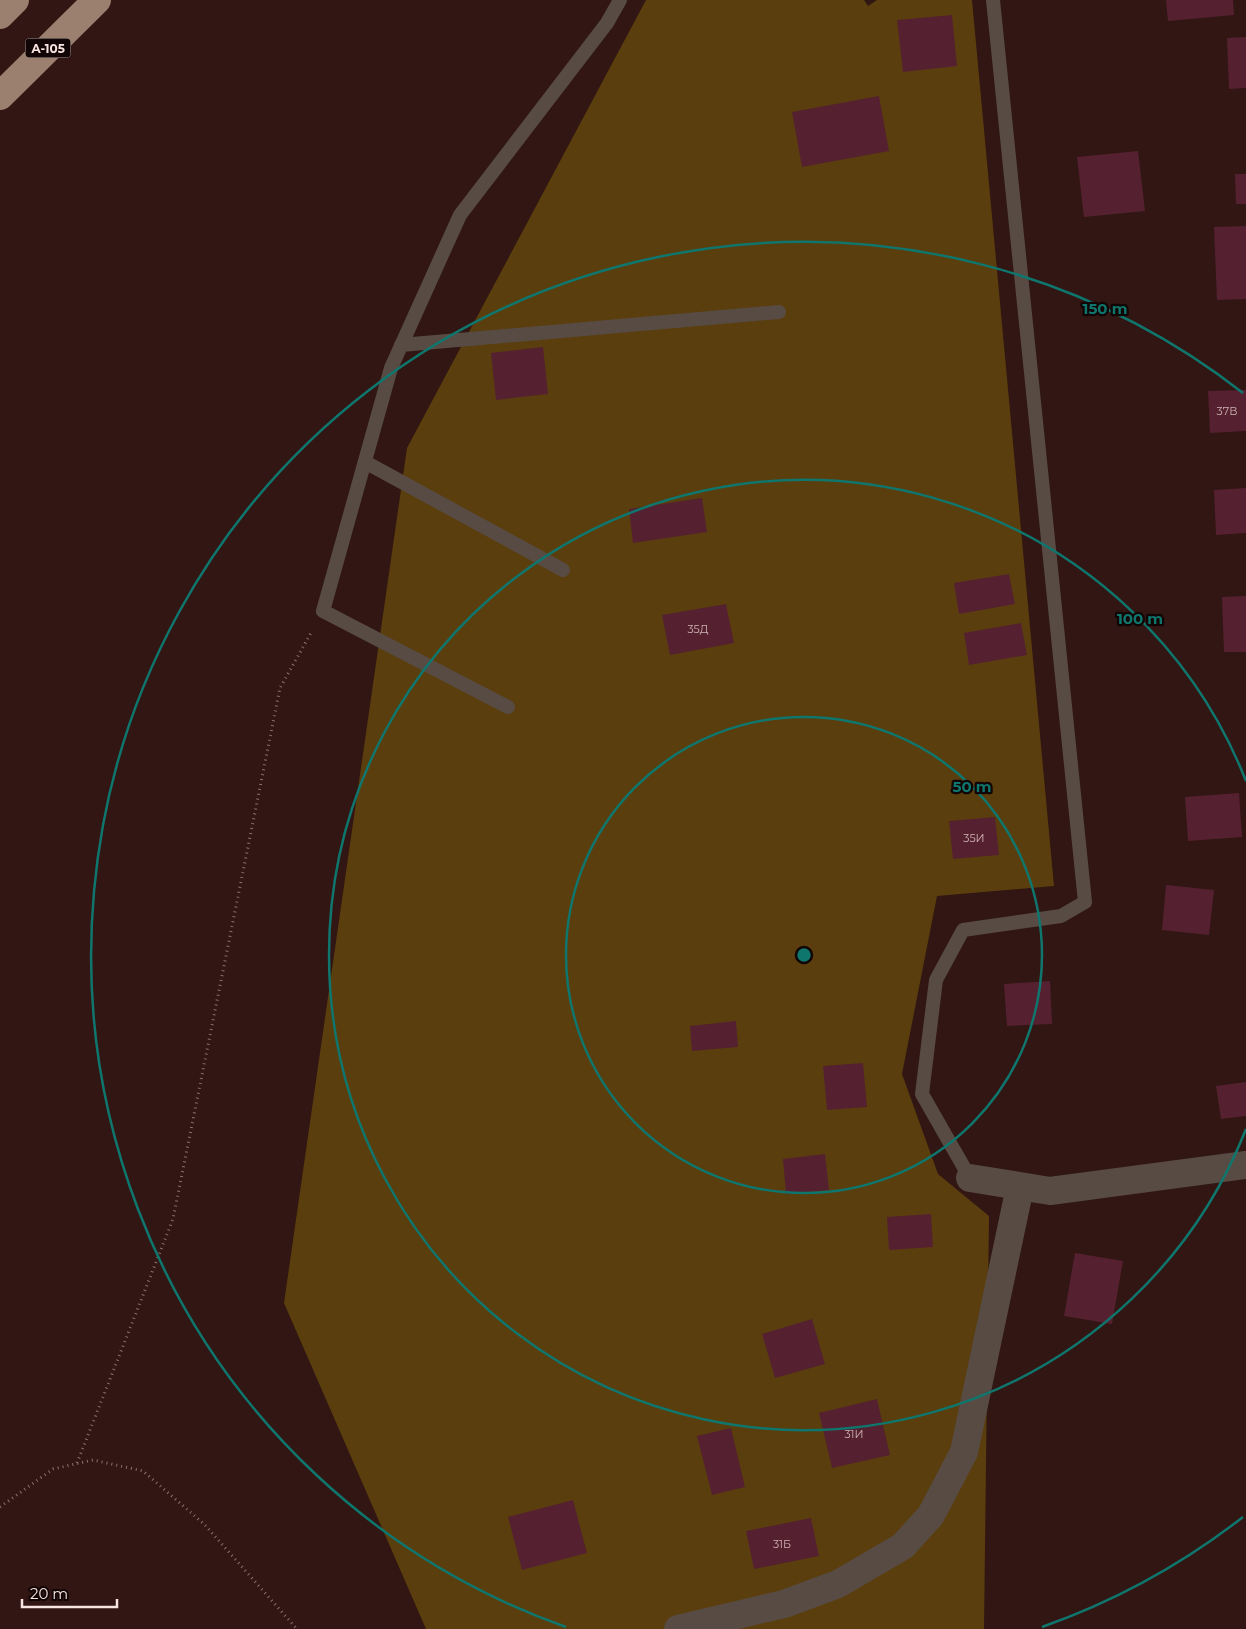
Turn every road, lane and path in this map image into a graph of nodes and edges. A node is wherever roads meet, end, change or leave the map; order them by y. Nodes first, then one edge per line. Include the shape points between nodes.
1 (15, 0) edge
2 (96, 0) edge
3 (620, 0) edge
4 (993, 0) edge
5 (0, 15) edge
6 (0, 96) edge
7 (779, 312) dead end
8 (401, 345) junction
9 (365, 462) junction
10 (564, 570) dead end
11 (323, 611) junction
12 (508, 707) dead end
13 (1246, 1165) edge
14 (970, 1178) joint
15 (1020, 1187) junction
16 (77, 1464) junction
17 (0, 1507) edge
18 (297, 1629) edge
19 (678, 1629) edge

1 - 5 highway
2 - 6 highway, А-105
3 - 8 lane via 607,22 460,215
4 - 14 lane via 1085,902 1061,916 962,930 936,980 922,1094
7 - 8 lane
8 - 9 lane via 390,368
9 - 10 lane
9 - 11 lane
11 - 12 lane
11 - 16 path via 280,688 173,1219
13 - 15 street via 1050,1192
14 - 15 street
15 - 19 street via 964,1452 931,1515 903,1546 838,1584 784,1604
16 - 17 path via 53,1469
16 - 18 path via 93,1460 143,1472 204,1524

